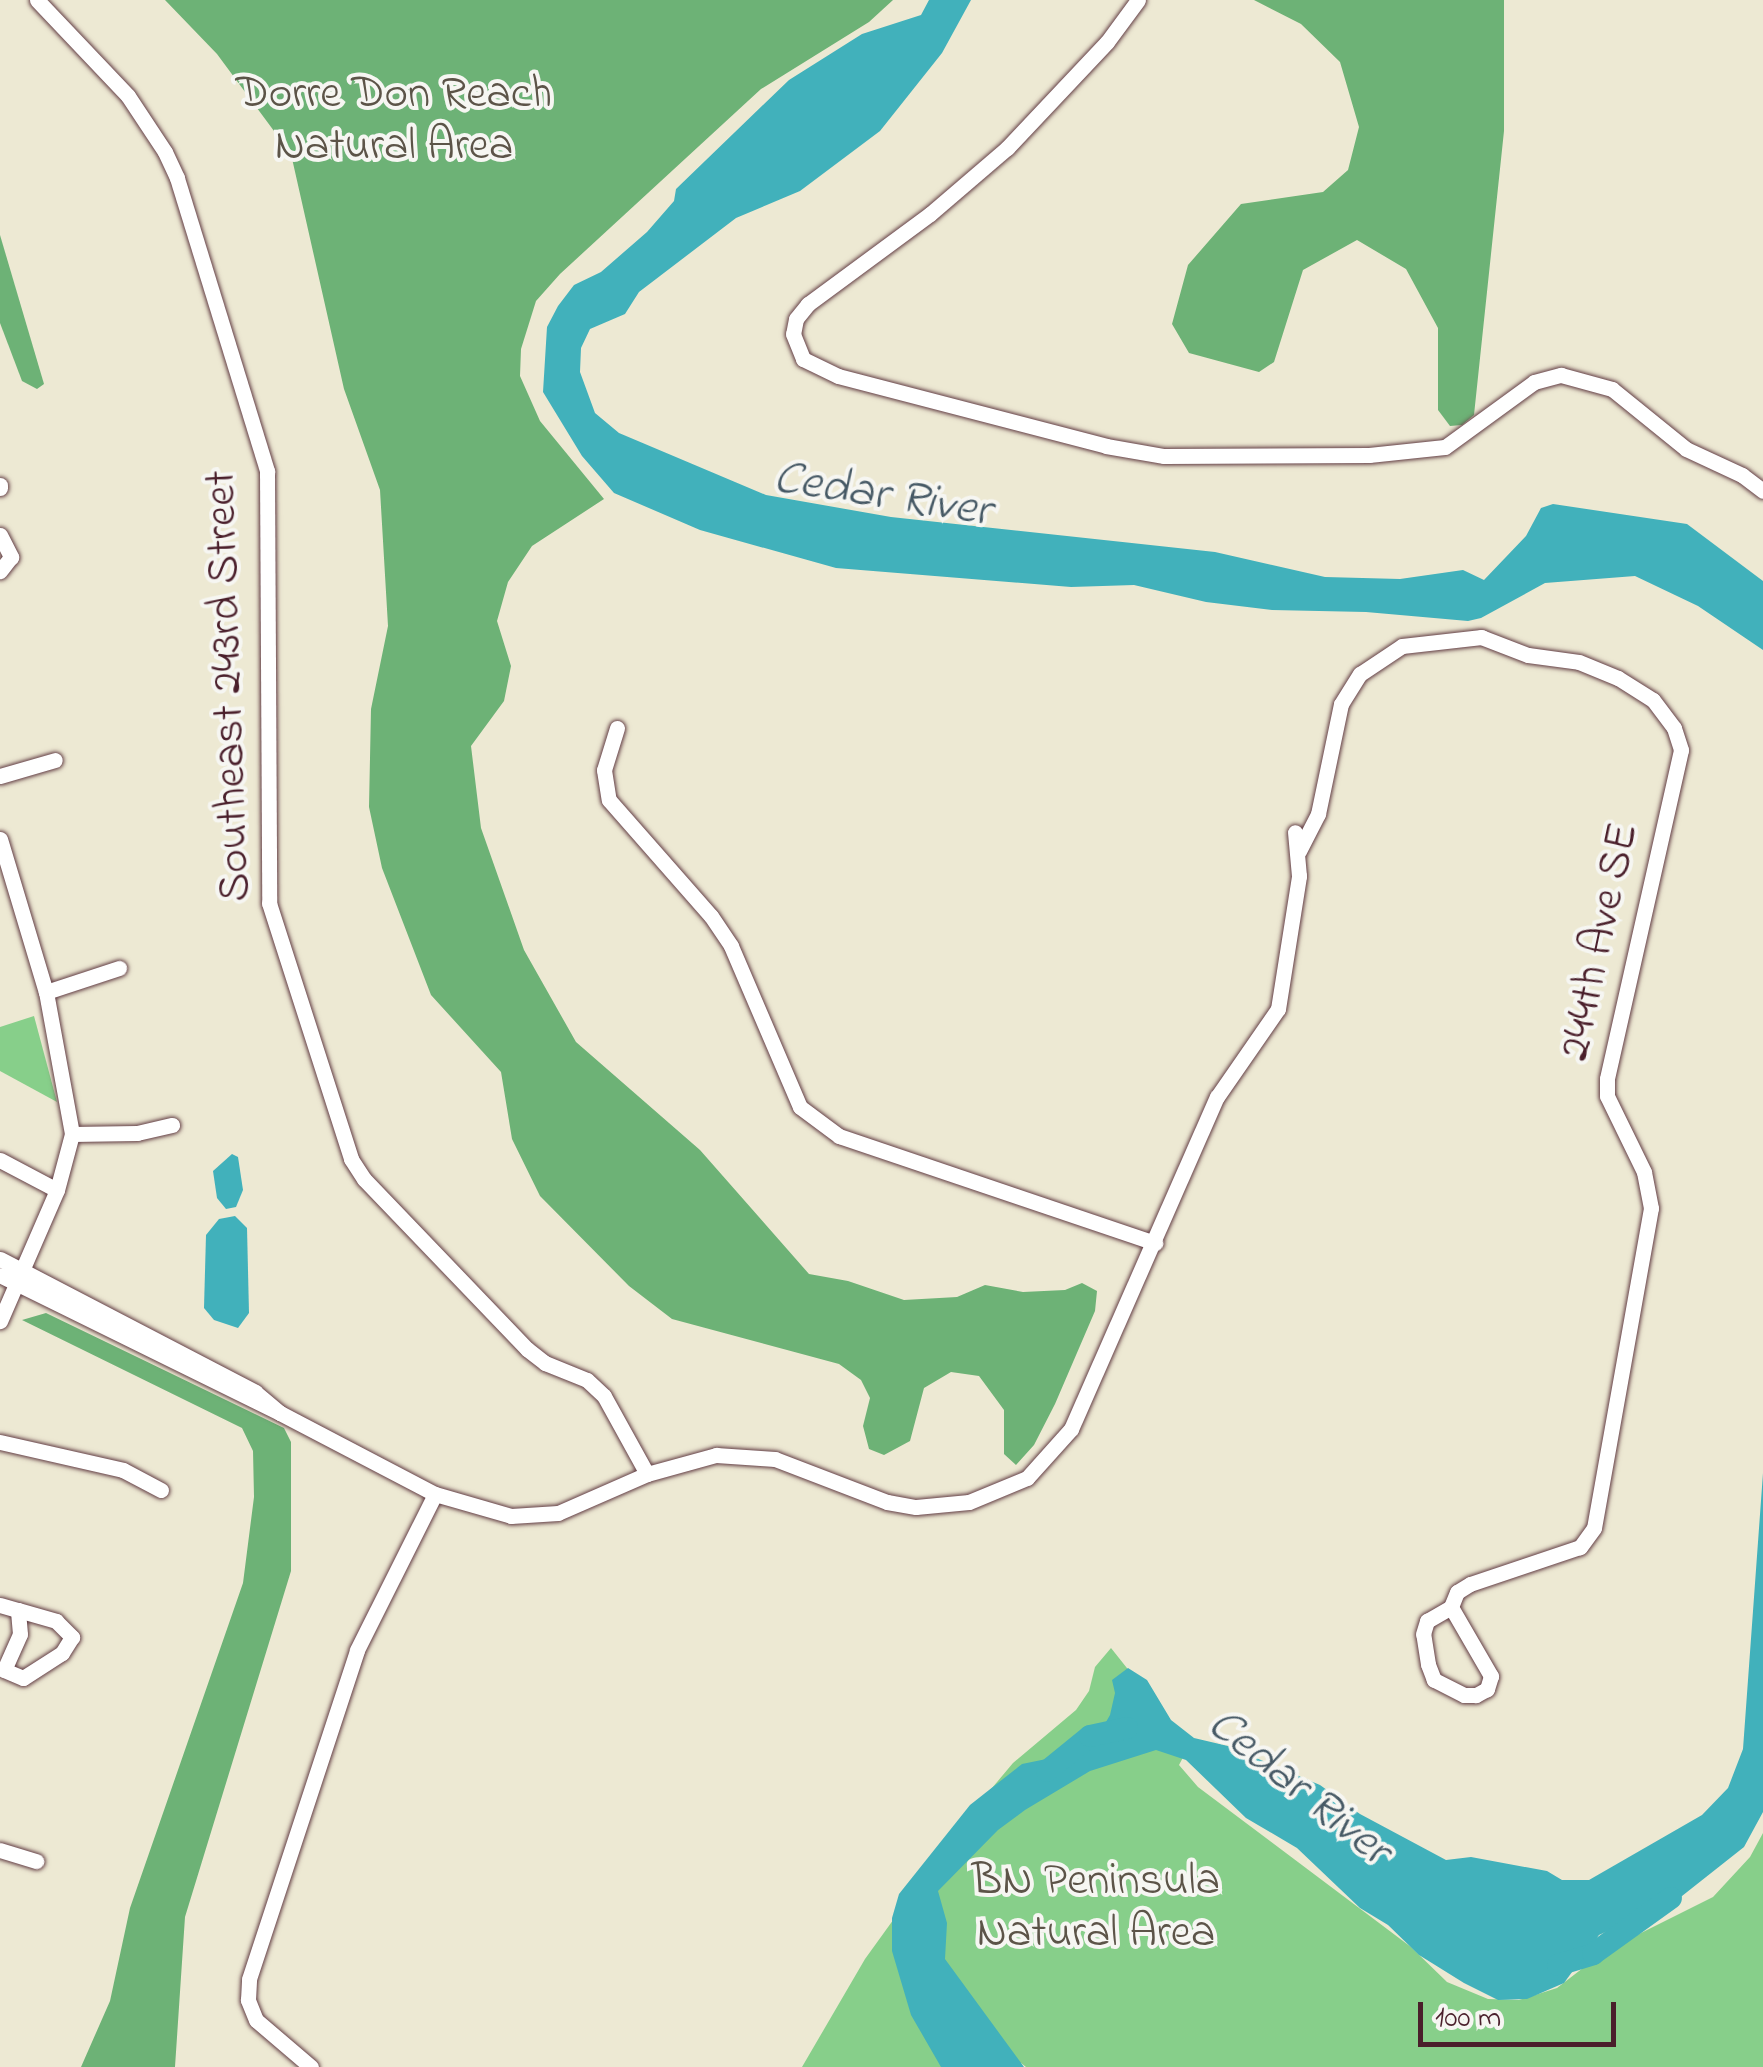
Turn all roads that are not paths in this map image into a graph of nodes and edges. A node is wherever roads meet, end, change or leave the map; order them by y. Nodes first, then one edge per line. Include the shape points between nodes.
1 (37, 0) edge
2 (1138, 0) edge
3 (1763, 490) edge
4 (0, 535) edge
5 (0, 571) edge
6 (617, 728) dead end
7 (55, 760) dead end
8 (0, 776) edge
9 (1295, 832) dead end
10 (0, 840) edge
11 (1300, 851) junction
12 (118, 968) dead end
13 (46, 992) junction
14 (172, 1125) dead end
15 (72, 1134) junction
16 (0, 1160) edge
17 (57, 1190) junction
18 (1155, 1243) junction
19 (0, 1260) edge
20 (8, 1279) edge
21 (0, 1322) edge
22 (66, 1434) dead end
23 (0, 1442) edge
24 (63, 1453) junction
25 (647, 1474) junction
26 (161, 1490) dead end
27 (436, 1494) junction
28 (0, 1605) edge
29 (1451, 1607) junction
30 (18, 1610) junction
31 (0, 1850) edge
32 (36, 1861) dead end
33 (311, 2067) edge

1 - 25 street, Southeast 243rd Street via 148,121 178,178 271,492 269,903 341,1135 364,1179 517,1339 604,1396
2 - 3 street via 1108,42 1007,148 808,304 796,319 796,349 812,366 1164,456 1369,455 1446,447 1534,382 1560,375 1612,388 1686,449
4 - 5 street via 11,557
6 - 18 street via 604,770 609,800 731,946 800,1107 839,1136
7 - 8 street
9 - 11 street
10 - 13 street
11 - 18 street via 1278,1009 1217,1097
11 - 29 street, 244th Ave SE via 1318,814 1341,704 1360,674 1402,646 1481,638 1528,655 1579,662 1653,700 1681,750 1607,1080 1608,1096 1644,1172 1651,1208 1594,1528 1580,1547 1470,1584
12 - 13 street
13 - 15 street
14 - 15 street
15 - 17 street
16 - 17 street
17 - 20 street
18 - 25 street via 1072,1429 1027,1478 997,1493 938,1506 906,1505 749,1454 716,1455
19 - 20 street
20 - 21 street via 13,1296
20 - 27 street
22 - 24 street
23 - 24 street
24 - 26 street via 123,1470
25 - 27 street via 540,1516 493,1513
27 - 33 street via 357,1650 250,1979 248,2000 256,2020
28 - 30 street
29 - 29 street, 244th Ave SE via 1491,1676 1476,1695 1434,1680 1428,1664 1427,1621
30 - 30 street via 56,1621 72,1637 62,1653 23,1678 4,1670 20,1634
31 - 32 street

